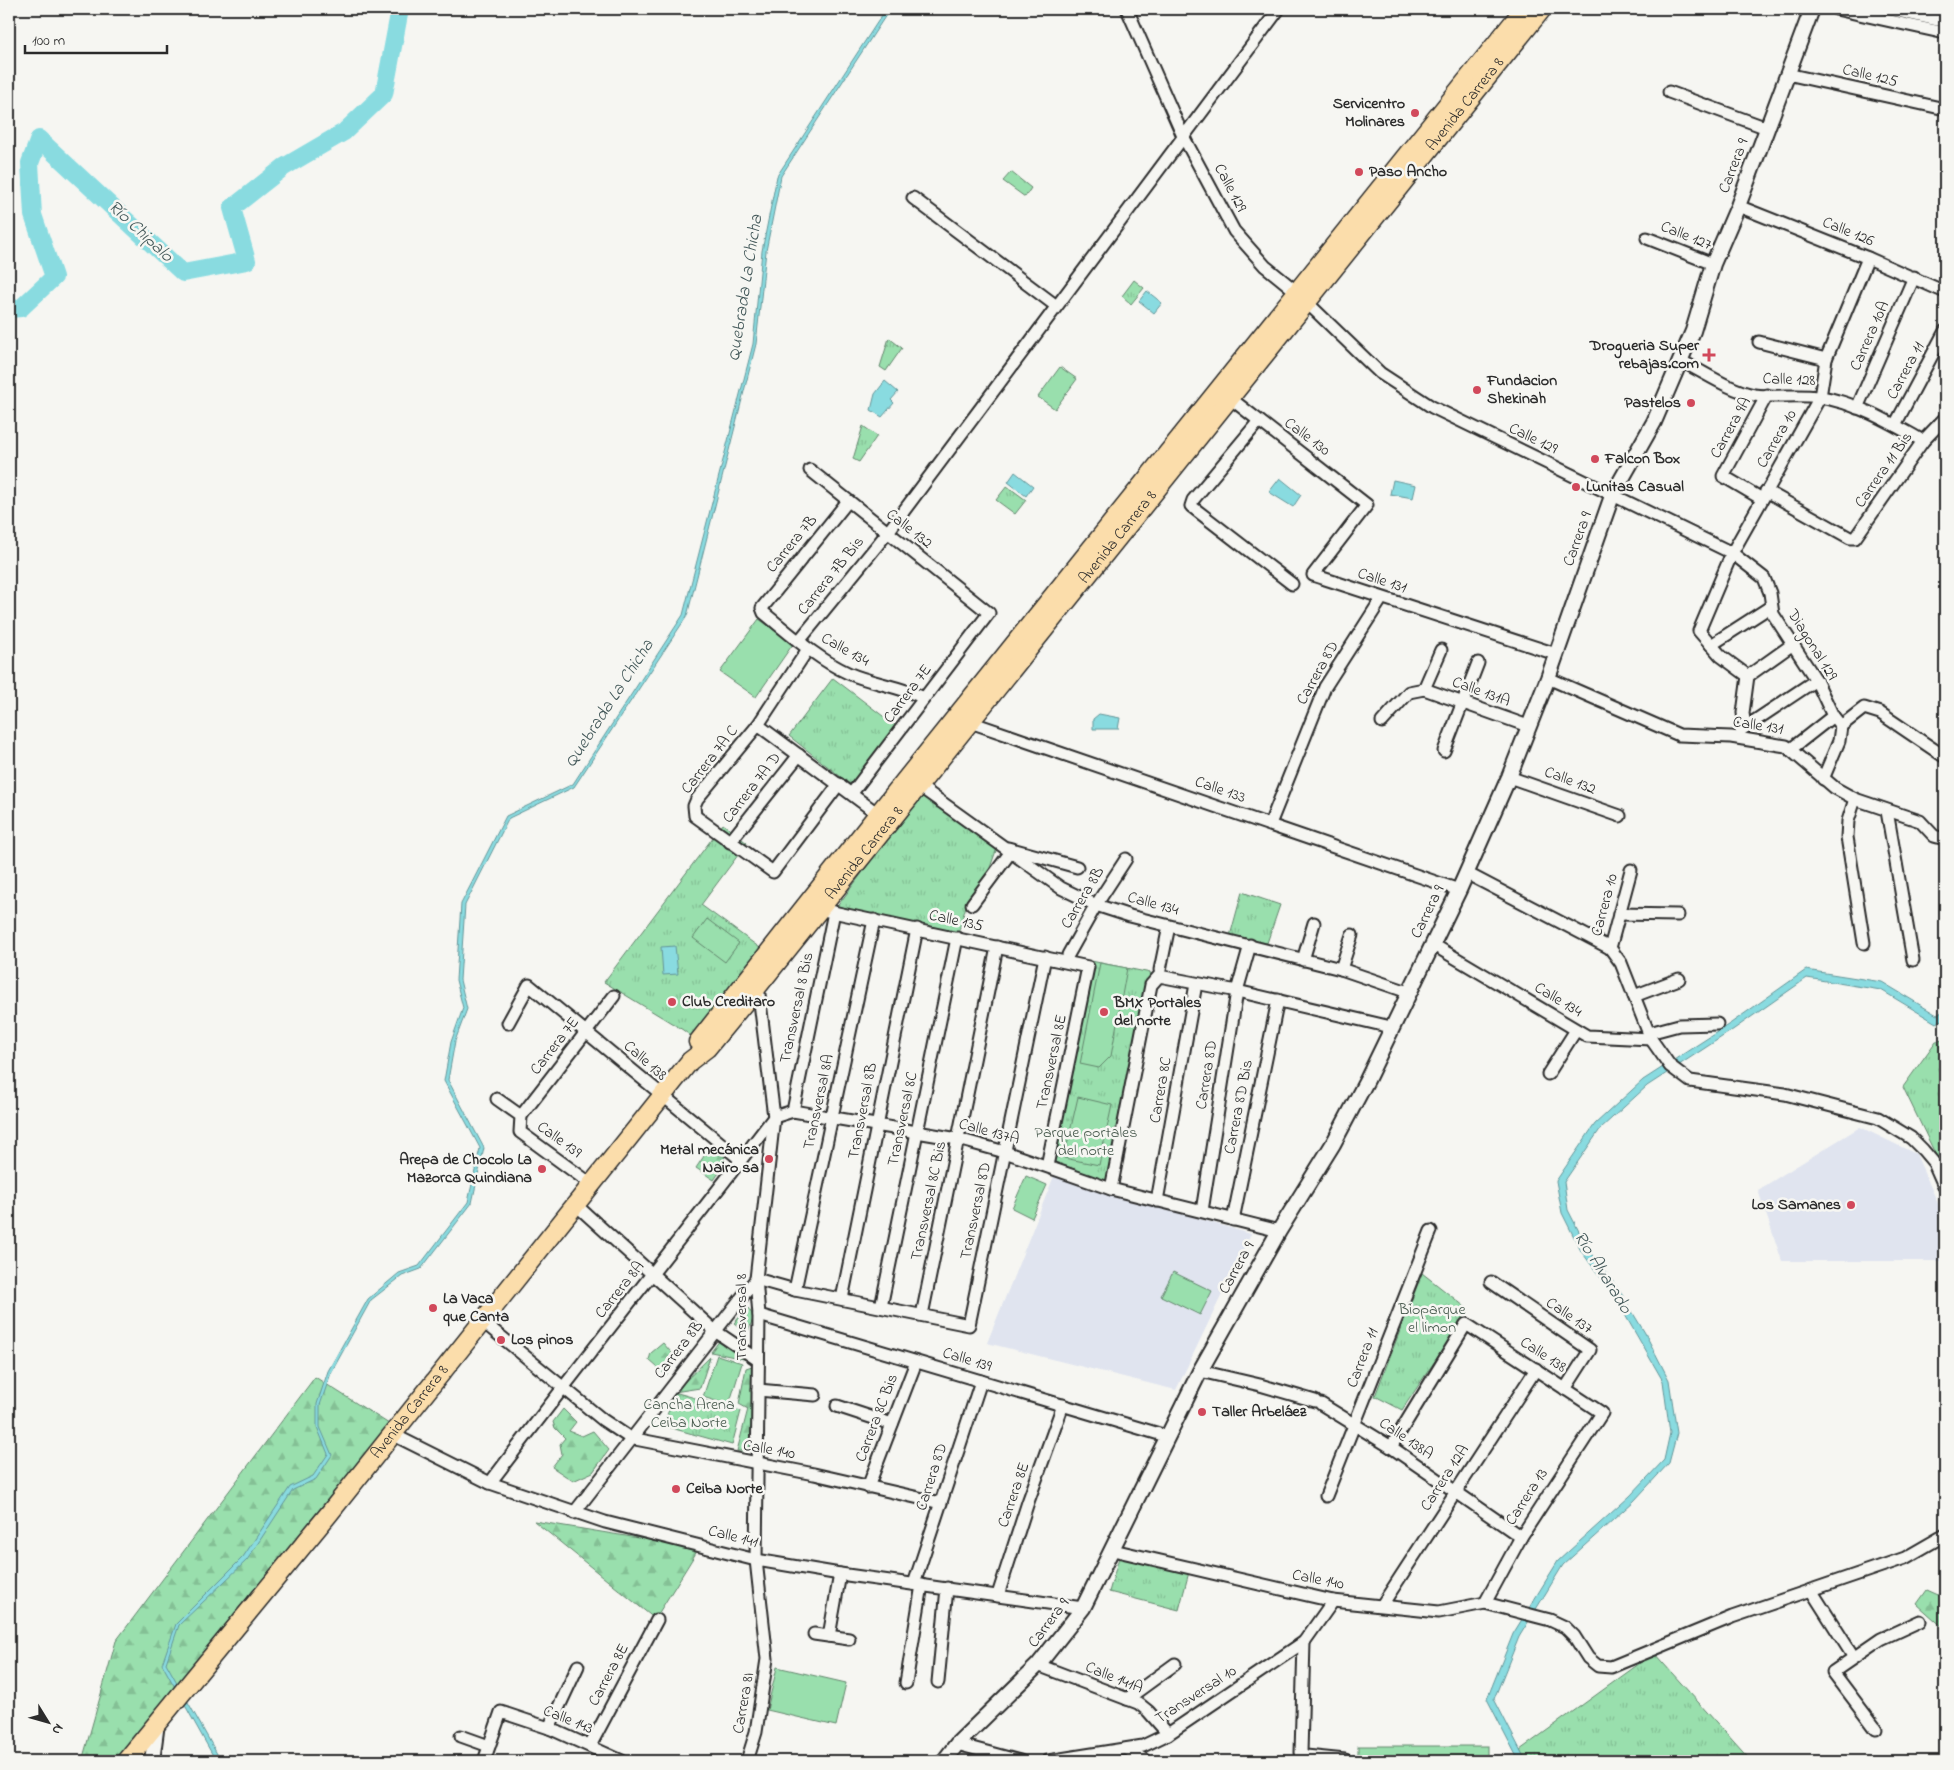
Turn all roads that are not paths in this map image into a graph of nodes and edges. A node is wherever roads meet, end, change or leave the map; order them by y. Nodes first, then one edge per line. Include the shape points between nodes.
1 (1127, 9) edge
2 (1279, 9) edge
3 (1524, 9) edge
4 (1542, 9) edge
5 (1812, 9) edge
6 (1836, 9) edge
7 (1889, 9) edge
8 (1939, 14) edge
9 (1945, 33) edge
10 (1787, 74) junction
11 (1669, 92) dead end
12 (1945, 109) edge
13 (1767, 128) junction
14 (1183, 136) junction
15 (913, 198) dead end
16 (1738, 206) junction
17 (1646, 238) dead end
18 (1868, 258) junction
19 (1713, 264) junction
20 (1914, 277) junction
21 (1945, 292) edge
22 (1301, 298) junction
23 (1055, 305) junction
24 (1945, 331) edge
25 (1759, 342) dead end
26 (1826, 359) junction
27 (1681, 361) junction
28 (1767, 395) junction
29 (1820, 397) junction
30 (1230, 398) junction
31 (1857, 408) junction
32 (1945, 418) edge
33 (1259, 421) junction
34 (1895, 425) junction
35 (1923, 441) junction
36 (810, 470) dead end
37 (1764, 495) junction
38 (1612, 496) junction
39 (848, 501) junction
40 (888, 532) junction
41 (1732, 553) junction
42 (1313, 575) joint
43 (1764, 578) joint
44 (1292, 584) dead end
45 (1382, 598) junction
46 (1770, 607) junction
47 (762, 608) joint
48 (988, 613) joint
49 (1793, 644) junction
50 (803, 645) junction
51 (1710, 645) junction
52 (1441, 650) dead end
53 (1556, 654) junction
54 (1478, 663) dead end
55 (1748, 676) junction
56 (1548, 678) junction
57 (1816, 680) junction
58 (1424, 689) junction
59 (924, 698) junction
60 (1463, 703) junction
61 (1833, 716) junction
62 (970, 722) junction
63 (1382, 722) dead end
64 (758, 725) junction
65 (1528, 726) junction
66 (1841, 726) junction
67 (1745, 727) junction
68 (1731, 737) junction
69 (1792, 749) junction
70 (1444, 751) dead end
71 (799, 755) junction
72 (1943, 756) edge
73 (1509, 777) junction
74 (1823, 780) junction
75 (839, 784) junction
76 (919, 786) junction
77 (852, 793) junction
78 (1855, 800) junction
79 (1887, 812) junction
80 (878, 814) junction
81 (1620, 816) dead end
82 (1270, 824) junction
83 (1945, 839) edge
84 (730, 842) junction
85 (1006, 849) junction
86 (1126, 859) dead end
87 (1077, 867) dead end
88 (1631, 870) dead end
89 (1466, 873) junction
90 (1459, 890) junction
91 (972, 904) dead end
92 (1096, 905) junction
93 (827, 910) junction
94 (1619, 914) junction
95 (1678, 915) dead end
96 (874, 920) junction
97 (1314, 923) dead end
98 (1169, 926) junction
99 (917, 929) junction
100 (1352, 935) dead end
101 (957, 938) junction
102 (1864, 943) dead end
103 (1432, 944) junction
104 (1250, 945) junction
105 (997, 947) junction
106 (1610, 948) junction
107 (1068, 955) dead end
108 (1045, 957) junction
109 (1302, 960) junction
110 (1913, 960) dead end
111 (1085, 965) joint
112 (1341, 969) junction
113 (1160, 970) dead end
114 (1679, 978) dead end
115 (1196, 984) junction
116 (758, 986) junction
117 (1237, 991) junction
118 (1408, 992) junction
119 (614, 996) dead end
120 (1634, 996) junction
121 (1278, 1000) junction
122 (508, 1023) dead end
123 (1717, 1024) dead end
124 (1392, 1027) junction
125 (1576, 1030) junction
126 (586, 1031) junction
127 (1650, 1036) junction
128 (690, 1061) junction
129 (1548, 1074) dead end
130 (662, 1097) junction
131 (497, 1099) dead end
132 (792, 1111) junction
133 (521, 1116) junction
134 (774, 1117) junction
135 (833, 1119) junction
136 (877, 1126) junction
137 (917, 1132) junction
138 (958, 1139) junction
139 (1005, 1152) junction
140 (741, 1160) junction
141 (1047, 1166) junction
142 (591, 1184) junction
143 (1945, 1188) edge
144 (1111, 1189) junction
145 (1157, 1201) junction
146 (575, 1204) junction
147 (1202, 1211) junction
148 (1233, 1220) junction
149 (1279, 1231) junction
150 (1430, 1231) dead end
151 (653, 1274) junction
152 (756, 1279) junction
153 (1491, 1282) dead end
154 (795, 1290) junction
155 (842, 1299) junction
156 (881, 1307) junction
157 (759, 1315) junction
158 (922, 1315) junction
159 (482, 1321) junction
160 (715, 1331) junction
161 (758, 1360) junction
162 (916, 1362) junction
163 (1536, 1369) junction
164 (1200, 1371) junction
165 (980, 1381) junction
166 (562, 1387) junction
167 (1566, 1389) junction
168 (758, 1390) junction
169 (815, 1395) dead end
170 (1063, 1405) junction
171 (837, 1406) dead end
172 (1602, 1413) joint
173 (892, 1424) junction
174 (1355, 1424) junction
175 (392, 1434) junction
176 (1166, 1436) junction
177 (630, 1438) junction
178 (1392, 1447) junction
179 (757, 1465) junction
180 (490, 1483) junction
181 (868, 1487) junction
182 (1455, 1492) junction
183 (1326, 1496) dead end
184 (941, 1503) junction
185 (574, 1513) junction
186 (1945, 1535) edge
187 (1521, 1537) junction
188 (1113, 1550) junction
189 (756, 1560) junction
190 (840, 1574) junction
191 (918, 1585) junction
192 (947, 1588) junction
193 (1811, 1590) junction
194 (998, 1595) junction
195 (1333, 1601) junction
196 (1485, 1603) junction
197 (1382, 1605) junction
198 (1082, 1608) junction
199 (657, 1620) dead end
200 (1920, 1621) dead end
201 (814, 1634) dead end
202 (830, 1636) junction
203 (849, 1639) dead end
204 (1304, 1642) junction
205 (766, 1649) joint
206 (1854, 1656) junction
207 (1175, 1664) dead end
208 (1038, 1665) junction
209 (578, 1666) dead end
210 (938, 1682) dead end
211 (906, 1683) dead end
212 (1127, 1699) junction
213 (157, 1724) junction
214 (549, 1728) junction
215 (1876, 1729) dead end
216 (1168, 1734) junction
217 (461, 1736) dead end
218 (957, 1744) junction
219 (489, 1746) junction
220 (590, 1746) junction
221 (1127, 1749) junction
222 (1345, 1760) edge
223 (126, 1761) edge
224 (152, 1761) edge
225 (484, 1761) edge
226 (619, 1761) edge
227 (748, 1761) edge
228 (944, 1761) edge
229 (1020, 1761) edge
230 (1048, 1761) edge
231 (1146, 1761) edge

1 - 14 street, Calle 129
2 - 14 street, Carrera 7B Bis
3 - 22 main road, Avenida Carrera 8
4 - 22 main road, Avenida Carrera 8
5 - 10 street, Carrera 9
6 - 9 street
7 - 8 street
10 - 12 street, Calle 125
10 - 13 street, Carrera 9
11 - 13 street
13 - 16 street, Carrera 9
14 - 22 street, Calle 129 via 1234,231 1265,266
14 - 23 street, Carrera 7B Bis
15 - 23 street
16 - 18 street, Calle 126
16 - 19 street, Carrera 9
17 - 19 street, Calle 127
18 - 20 street, Calle 126
18 - 26 street, Carrera 10
19 - 27 street, Carrera 9
20 - 21 street, Calle 126
20 - 31 street, Carrera 10A
22 - 30 main road, Avenida Carrera 8
22 - 38 street, Calle 129 via 1380,373 1406,391
22 - 80 main road, Avenida Carrera 8
23 - 40 street, Carrera 7B Bis
24 - 34 street, Carrera 11
25 - 26 street
26 - 29 street, Carrera 10
27 - 28 street, Calle 128 via 1739,390
27 - 38 street, Carrera 9 via 1654,422
28 - 29 street, Calle 128
28 - 37 street, Carrera 9A via 1723,476
29 - 31 street, Calle 128
29 - 37 street, Carrera 10
30 - 33 street, Calle 130
30 - 62 main road, Avenida Carrera 8
31 - 34 street, Calle 128
32 - 35 street, Carrera 11 Bis
33 - 42 street, Calle 130 via 1367,505
33 - 44 street via 1191,506
34 - 35 street, Calle 128
35 - 37 street, Carrera 11 Bis via 1858,536 1850,538
36 - 39 street, Calle 132
37 - 41 street, Carrera 10
38 - 41 street, Calle 129
38 - 53 street, Carrera 9
39 - 40 street, Calle 132
39 - 47 street, Carrera 7B
40 - 48 street, Calle 132
40 - 50 street, Carrera 7B Bis
41 - 43 street, Calle 129
41 - 51 street, Carrera 10 via 1700,631
42 - 45 street, Calle 131
43 - 46 street, Diagonal 129 via 1770,593
45 - 53 street, Calle 131
45 - 82 street, Carrera 8D via 1325,687
46 - 49 street, Diagonal 129
46 - 51 street
47 - 50 street, Calle 134
48 - 59 street, Carrera 7E
49 - 55 street
49 - 57 street, Diagonal 129
50 - 59 street, Calle 134 via 846,672
50 - 64 street, Carrera 7B Bis
51 - 55 street
52 - 58 street
53 - 56 street, Carrera 9
54 - 60 street
55 - 67 street via 1743,713
56 - 65 street, Carrera 9
56 - 68 street, Calle 131 via 1668,732
57 - 61 street, Diagonal 129
57 - 67 street
58 - 60 street, Calle 131A
58 - 63 street via 1410,692
59 - 77 street, Carrera 7E
60 - 65 street, Calle 131A
60 - 70 street
61 - 66 street, Diagonal 129
61 - 69 street
62 - 76 main road, Avenida Carrera 8
62 - 82 street, Calle 133
64 - 71 street
64 - 84 street, Carrera 7A C via 694,806 695,816
65 - 73 street, Carrera 9
66 - 72 street via 1864,708 1880,713
66 - 74 street via 1839,741
67 - 68 street
68 - 69 street, Calle 131
69 - 74 street, Calle 131
71 - 75 street
71 - 84 street, Carrera 7A D
73 - 81 street, Calle 132
73 - 89 street, Carrera 9
74 - 78 street, Calle 131
75 - 77 street
75 - 84 street via 773,872
76 - 85 street, Calle 134
76 - 93 main road, Avenida Carrera 8
77 - 80 street
78 - 79 street, Calle 131
78 - 102 street via 1848,821 1848,837
79 - 83 street, Calle 131 via 1920,821 1934,836
79 - 110 street
80 - 128 main road, Avenida Carrera 8 via 717,1015 698,1042
82 - 90 street, Calle 133
85 - 87 street
85 - 91 street
85 - 92 street, Calle 134 via 1061,888
86 - 92 street, Carrera 8B
88 - 94 street, Carrera 10
89 - 90 street, Carrera 9
89 - 106 street
90 - 103 street, Carrera 9
92 - 98 street, Calle 134
92 - 107 street, Carrera 8B
93 - 96 street, Calle 135
93 - 116 main road, Avenida Carrera 8
93 - 132 street, Transversal 8 Bis
94 - 95 street
94 - 106 street, Carrera 10
96 - 99 street, Calle 135
96 - 135 street, Transversal 8A
97 - 109 street
98 - 104 street, Calle 134
98 - 113 street
99 - 101 street, Calle 135
99 - 136 street, Transversal 8B
100 - 112 street
101 - 105 street, Calle 135
101 - 137 street, Transversal 8C
103 - 118 street, Carrera 9
103 - 125 street, Calle 134
104 - 109 street, Calle 134
104 - 117 street, Carrera 8D
105 - 108 street, Calle 135
105 - 138 street, Transversal 8C Bis
106 - 120 street via 1622,963
108 - 111 street, Calle 135
108 - 139 street, Transversal 8D
109 - 112 street, Calle 134
111 - 141 street, Transversal 8E via 1088,967
112 - 118 street, Calle 134
114 - 120 street
115 - 117 street
115 - 144 street via 1159,976 1151,985
115 - 145 street, Carrera 8C
116 - 128 main road, Avenida Carrera 8 via 707,1048
116 - 134 street, Transversal 8
117 - 121 street
117 - 147 street, Carrera 8D
118 - 124 street, Carrera 9
119 - 126 street, Carrera 7E
120 - 127 street
121 - 124 street
121 - 148 street, Carrera 8D Bis
122 - 126 street, Calle 138 via 529,985
123 - 127 street, Calle 134 via 1679,1025
124 - 149 street, Carrera 9 via 1333,1144
125 - 127 street, Calle 134 via 1587,1036
125 - 129 street
126 - 130 street, Calle 138
126 - 133 street, Carrera 7E
127 - 143 street via 1670,1066 1690,1081 1785,1094 1878,1118 1924,1150
128 - 130 main road, Avenida Carrera 8
130 - 140 street, Calle 138
130 - 142 main road, Avenida Carrera 8
131 - 133 street, Calle 139
132 - 134 street, Calle 137A
132 - 135 street, Calle 137A
133 - 142 street, Calle 139 via 520,1132
134 - 140 street, Carrera 8A
134 - 152 street, Transversal 8
135 - 136 street, Calle 137A
135 - 154 street, Transversal 8A
136 - 137 street, Calle 137A
136 - 155 street, Transversal 8B
137 - 138 street, Calle 137A
137 - 156 street, Transversal 8C
138 - 139 street, Calle 137A
138 - 158 street, Transversal 8C Bis
139 - 141 street, Calle 137A
139 - 158 street, Transversal 8D via 969,1325
140 - 151 street, Carrera 8A
141 - 144 street, Calle 137A
142 - 146 main road, Avenida Carrera 8
144 - 145 street, Calle 137A
145 - 147 street, Calle 137A
146 - 151 street
146 - 159 main road, Avenida Carrera 8
147 - 148 street, Calle 137A
148 - 149 street, Calle 137A
149 - 164 street, Carrera 9
150 - 174 street, Carrera 11
151 - 160 street
151 - 166 street, Carrera 8A
152 - 154 street
152 - 157 street, Transversal 8
152 - 160 street, Carrera 8B
153 - 167 street, Calle 137 via 1590,1350
154 - 155 street
155 - 156 street
156 - 158 street
157 - 161 street, Transversal 8
157 - 162 street, Calle 139
159 - 166 street, Calle 140
159 - 175 main road, Avenida Carrera 8
160 - 161 street
160 - 177 street, Carrera 8B
161 - 168 street, Transversal 8
162 - 165 street, Calle 139
162 - 173 street, Carrera 8C Bis
163 - 167 street, Calle 138
163 - 178 street, Calle 138 via 1466,1324
163 - 182 street, Carrera 12A
164 - 174 street, Calle 138A via 1318,1402
164 - 176 street, Carrera 9
165 - 170 street, Calle 139
165 - 184 street, Carrera 8D
166 - 177 street, Calle 140
166 - 180 street, Carrera 8A
167 - 172 street, Calle 138
168 - 169 street
168 - 179 street, Transversal 8
170 - 176 street, Calle 139
170 - 194 street, Carrera 8E
171 - 173 street
172 - 187 street, Carrera 13
173 - 181 street, Carrera 8C Bis
174 - 178 street, Calle 138A
174 - 183 street, Carrera 11
175 - 180 street, Calle 141
175 - 213 main road, Avenida Carrera 8
176 - 188 street, Carrera 9
177 - 179 street, Calle 140
177 - 185 street, Carrera 8B
178 - 182 street, Calle 138A
179 - 181 street, Calle 140
179 - 189 street, Transversal 8
180 - 185 street, Calle 141
181 - 184 street, Calle 140
182 - 187 street, Calle 138A
182 - 197 street, Carrera 12A
184 - 191 street, Carrera 8D
185 - 189 street, Calle 141
186 - 193 street, Calle 140 via 1905,1558
187 - 196 street, Carrera 13
188 - 195 street, Calle 140
188 - 198 street, Carrera 9
189 - 190 street, Calle 141
189 - 205 street, Transversal 8
190 - 191 street, Calle 141
190 - 202 street
191 - 192 street, Calle 141
191 - 211 street, Carrera 8D
192 - 194 street, Calle 141
192 - 210 street
193 - 196 street, Calle 140 via 1611,1667 1598,1666 1588,1658 1565,1627
193 - 206 street
194 - 198 street, Calle 141
195 - 197 street, Calle 140
195 - 204 street, Transversal 10
196 - 197 street, Calle 140 via 1439,1612
198 - 208 street, Carrera 9
199 - 220 street, Carrera 8E
200 - 206 street
201 - 202 street
202 - 203 street
204 - 216 street, Transversal 10
204 - 222 street via 1301,1753
205 - 227 street, Carrera 8I via 765,1680
206 - 215 street via 1833,1672
207 - 212 street
208 - 212 street, Calle 141A
208 - 218 street, Carrera 9
209 - 214 street
212 - 216 street, Calle 141A via 1148,1711
213 - 223 main road, Avenida Carrera 8
213 - 224 street
214 - 219 street, Calle 143 via 501,1712
214 - 220 street, Calle 143
216 - 221 street, Transversal 10 via 1143,1746
217 - 219 street
218 - 228 street, Carrera 9
218 - 229 street
219 - 225 street
220 - 226 street, Calle 143
221 - 230 street, Transversal 10
221 - 231 street

